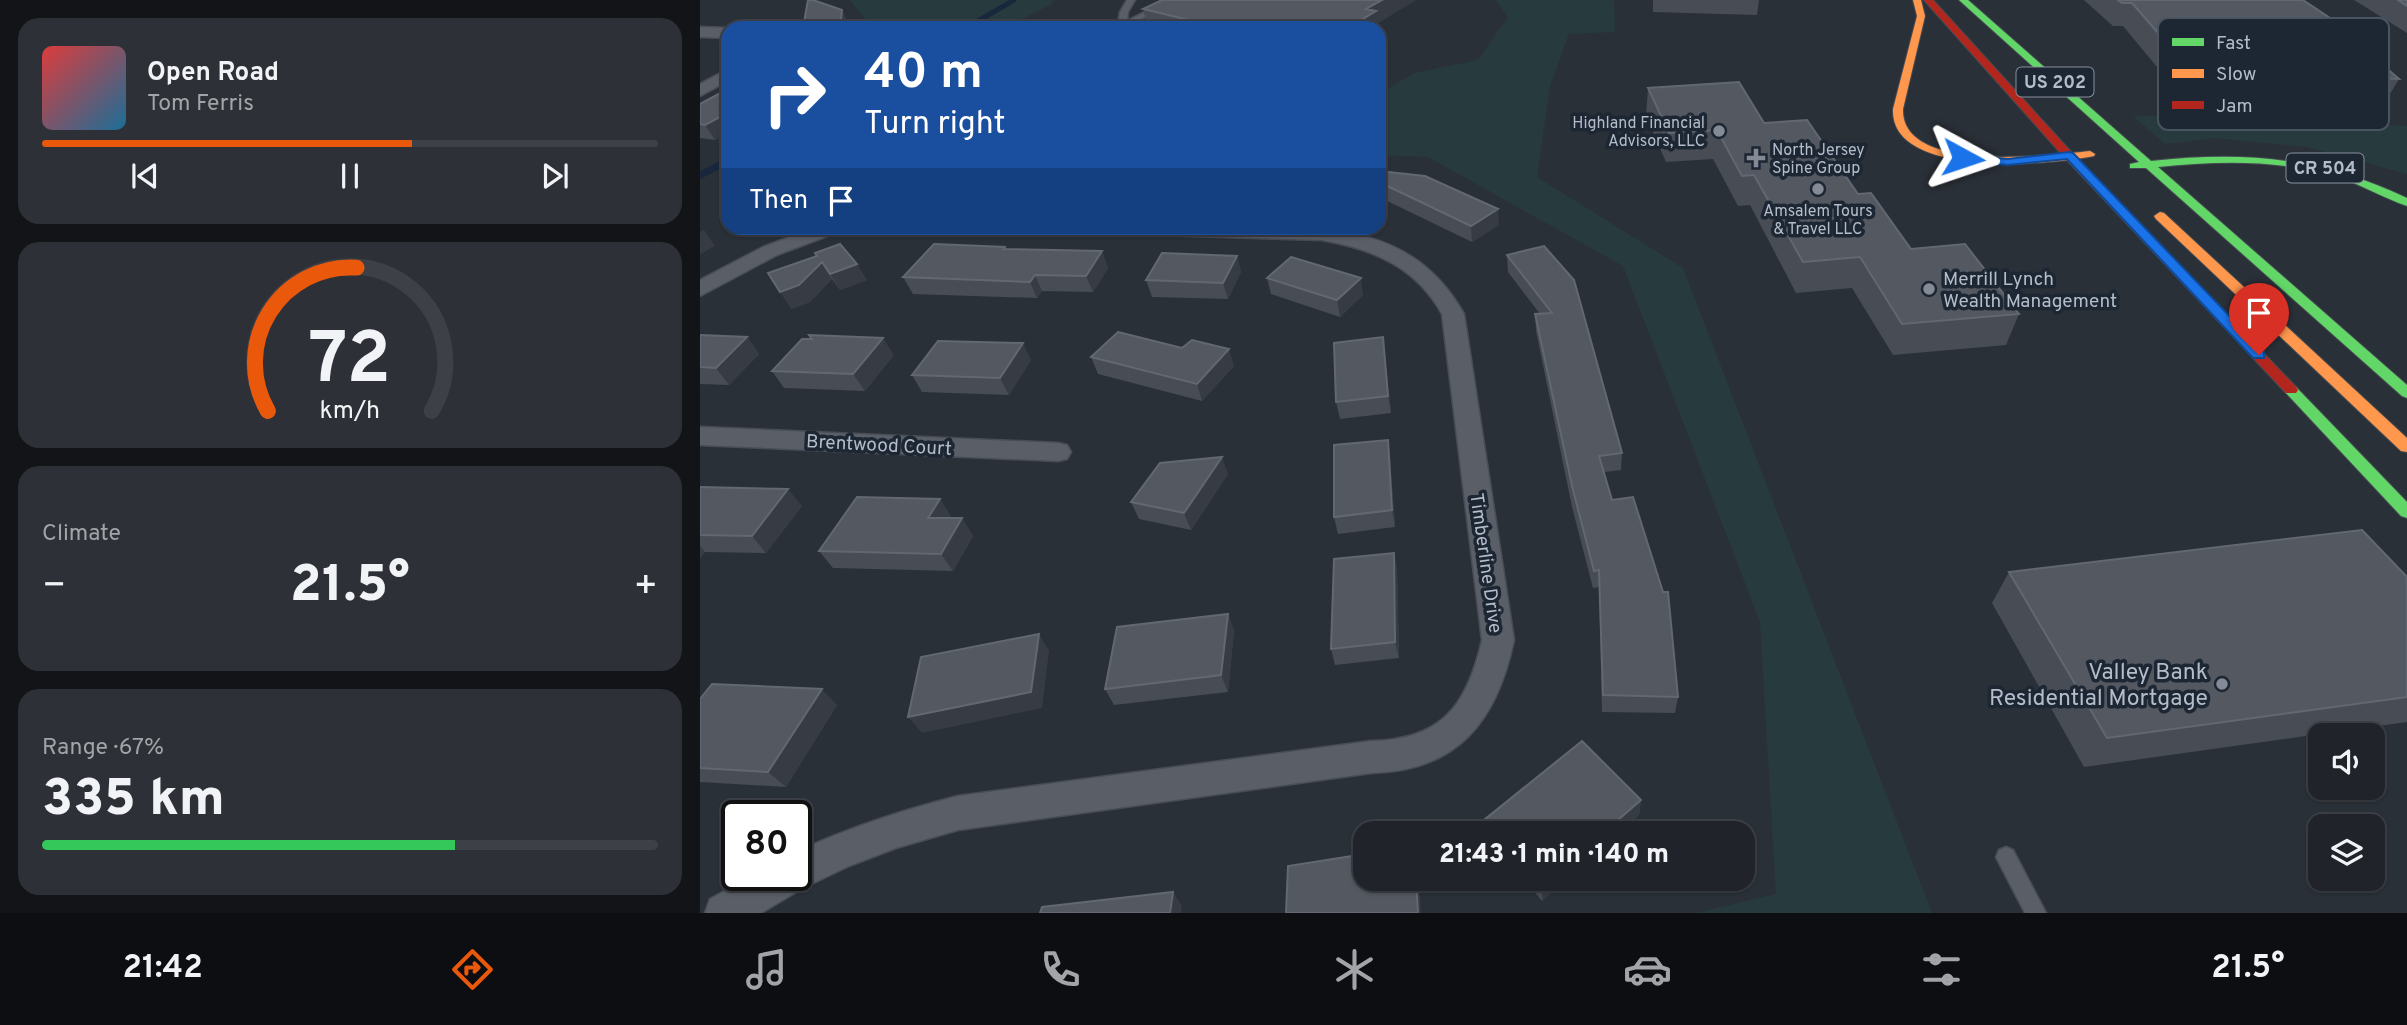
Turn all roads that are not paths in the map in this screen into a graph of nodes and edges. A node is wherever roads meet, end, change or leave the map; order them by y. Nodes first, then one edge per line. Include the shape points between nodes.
1 (1131, 0) edge
2 (1174, 0) edge
3 (1917, 0) edge
4 (1928, 0) edge
5 (1963, 0) edge
6 (1122, 21) edge
7 (1132, 21) edge
8 (1952, 25) junction
9 (700, 32) edge
10 (721, 33) edge
11 (721, 80) edge
12 (700, 91) edge
13 (2116, 136) junction
14 (2069, 156) junction
15 (2106, 164) junction
16 (2148, 164) junction
17 (2101, 189) junction
18 (2407, 202) edge
19 (2152, 209) dead end
20 (812, 235) edge
21 (1329, 235) edge
22 (700, 289) edge
23 (2407, 393) edge
24 (700, 436) edge
25 (2407, 447) edge
26 (1058, 453) dead end
27 (2407, 512) edge
28 (2006, 857) dead end
29 (812, 864) edge
30 (762, 891) edge
31 (724, 913) edge
32 (2036, 913) edge

1 - 6 lane
2 - 7 lane
3 - 14 highway via 1922,16 1897,114 1902,130 1928,149 1963,158 2008,162
4 - 8 highway, US 202
5 - 13 highway, US 202
8 - 14 highway, US 202
8 - 15 highway
9 - 10 street
11 - 12 street
13 - 15 highway
13 - 16 highway, US 202
14 - 15 highway
14 - 17 highway, US 202
15 - 16 highway, CR 504
15 - 17 highway
16 - 18 highway, CR 504 via 2238,157 2290,161 2347,174
16 - 23 highway, US 202
17 - 27 highway, US 202
19 - 25 highway
20 - 22 street via 770,251
21 - 29 street, Timberline Drive via 1395,253 1435,285 1454,313 1498,640 1494,668 1482,697 1462,723 1419,753 958,813 896,828
24 - 26 street, Brentwood Court
28 - 32 lane
30 - 31 street

